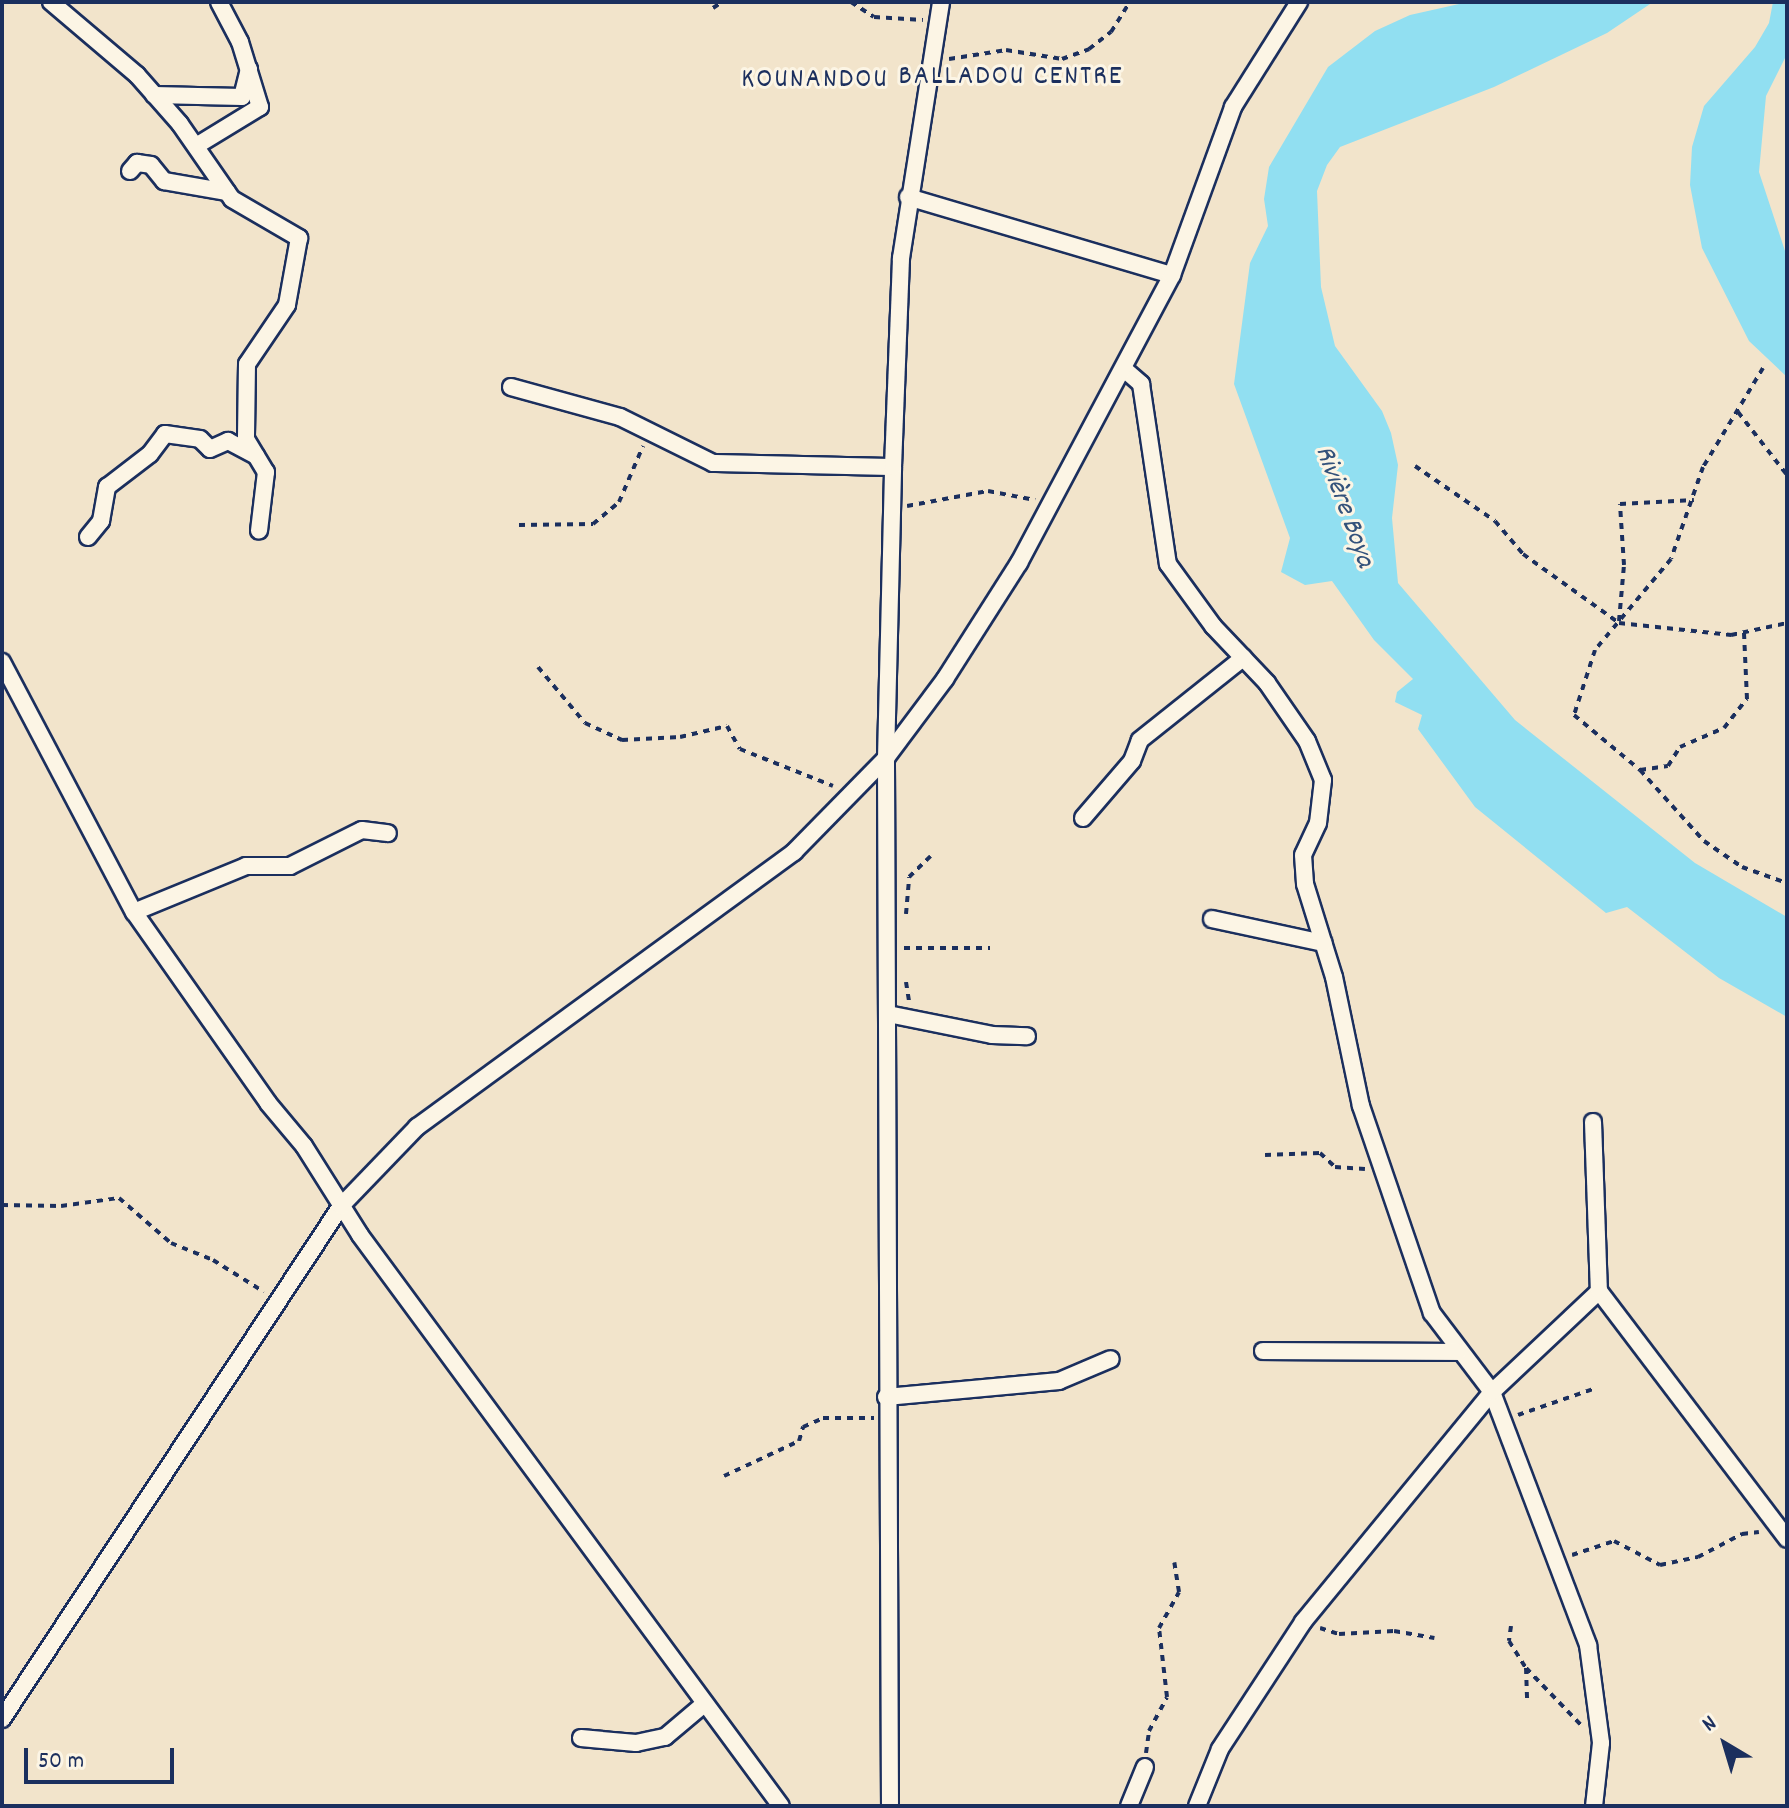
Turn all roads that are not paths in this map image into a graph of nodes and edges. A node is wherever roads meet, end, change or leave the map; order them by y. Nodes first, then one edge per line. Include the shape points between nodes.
1 (51, 2) edge
2 (219, 2) edge
3 (941, 2) edge
4 (1299, 2) edge
5 (249, 68) junction
6 (154, 95) junction
7 (196, 146) junction
8 (130, 171) dead end
9 (227, 192) junction
10 (908, 197) junction
11 (1172, 275) junction
12 (1124, 369) junction
13 (511, 387) dead end
14 (256, 456) junction
15 (893, 467) junction
16 (259, 531) dead end
17 (88, 537) dead end
18 (1243, 658) junction
19 (2, 662) edge
20 (886, 758) junction
21 (1083, 818) dead end
22 (388, 833) dead end
23 (134, 912) junction
24 (1212, 919) dead end
25 (1323, 943) junction
26 (888, 1014) junction
27 (1027, 1036) dead end
28 (1593, 1122) dead end
29 (341, 1206) junction
30 (1599, 1291) junction
31 (1263, 1351) dead end
32 (1458, 1352) junction
33 (1111, 1359) dead end
34 (1492, 1392) junction
35 (886, 1397) junction
36 (1784, 1534) edge
37 (704, 1704) junction
38 (2, 1719) edge
39 (581, 1738) dead end
40 (1145, 1767) road end
41 (781, 1806) edge
42 (890, 1806) edge
43 (1129, 1806) edge
44 (1197, 1806) edge
45 (1594, 1806) edge

1 - 6 street
2 - 5 street
3 - 10 street
4 - 11 street via 1233,107
5 - 6 street via 242,97
5 - 7 street via 260,107
6 - 7 street
7 - 9 street
8 - 9 street via 137,163 151,165 164,181
9 - 14 street via 299,238 287,305 247,364 246,439
10 - 11 street
10 - 15 street
11 - 12 street
12 - 18 street via 1141,384 1168,564
12 - 20 street via 1050,507 945,679
13 - 15 street via 620,417 713,463
14 - 16 street via 266,472
14 - 17 street via 228,441 210,449 200,439 165,434 150,454 107,487 101,521
15 - 20 street
18 - 21 street via 1140,740 1132,761
18 - 25 street via 1307,741 1323,780 1318,823 1303,855 1305,884
19 - 23 street
20 - 26 street
20 - 29 street via 794,852 417,1127
22 - 23 street via 362,830 290,866 246,866
23 - 29 street via 304,1146
24 - 25 street
25 - 32 street via 1381,1168 1432,1313
26 - 27 street via 992,1035
26 - 35 street
28 - 30 street
29 - 37 street
29 - 38 street
30 - 34 street
30 - 36 street
31 - 32 street
32 - 34 street
33 - 35 street via 1059,1381
34 - 44 street via 1303,1622 1220,1749
34 - 45 street via 1588,1645 1601,1743
35 - 42 street
37 - 39 street via 665,1737 636,1743
37 - 41 street
40 - 43 street

